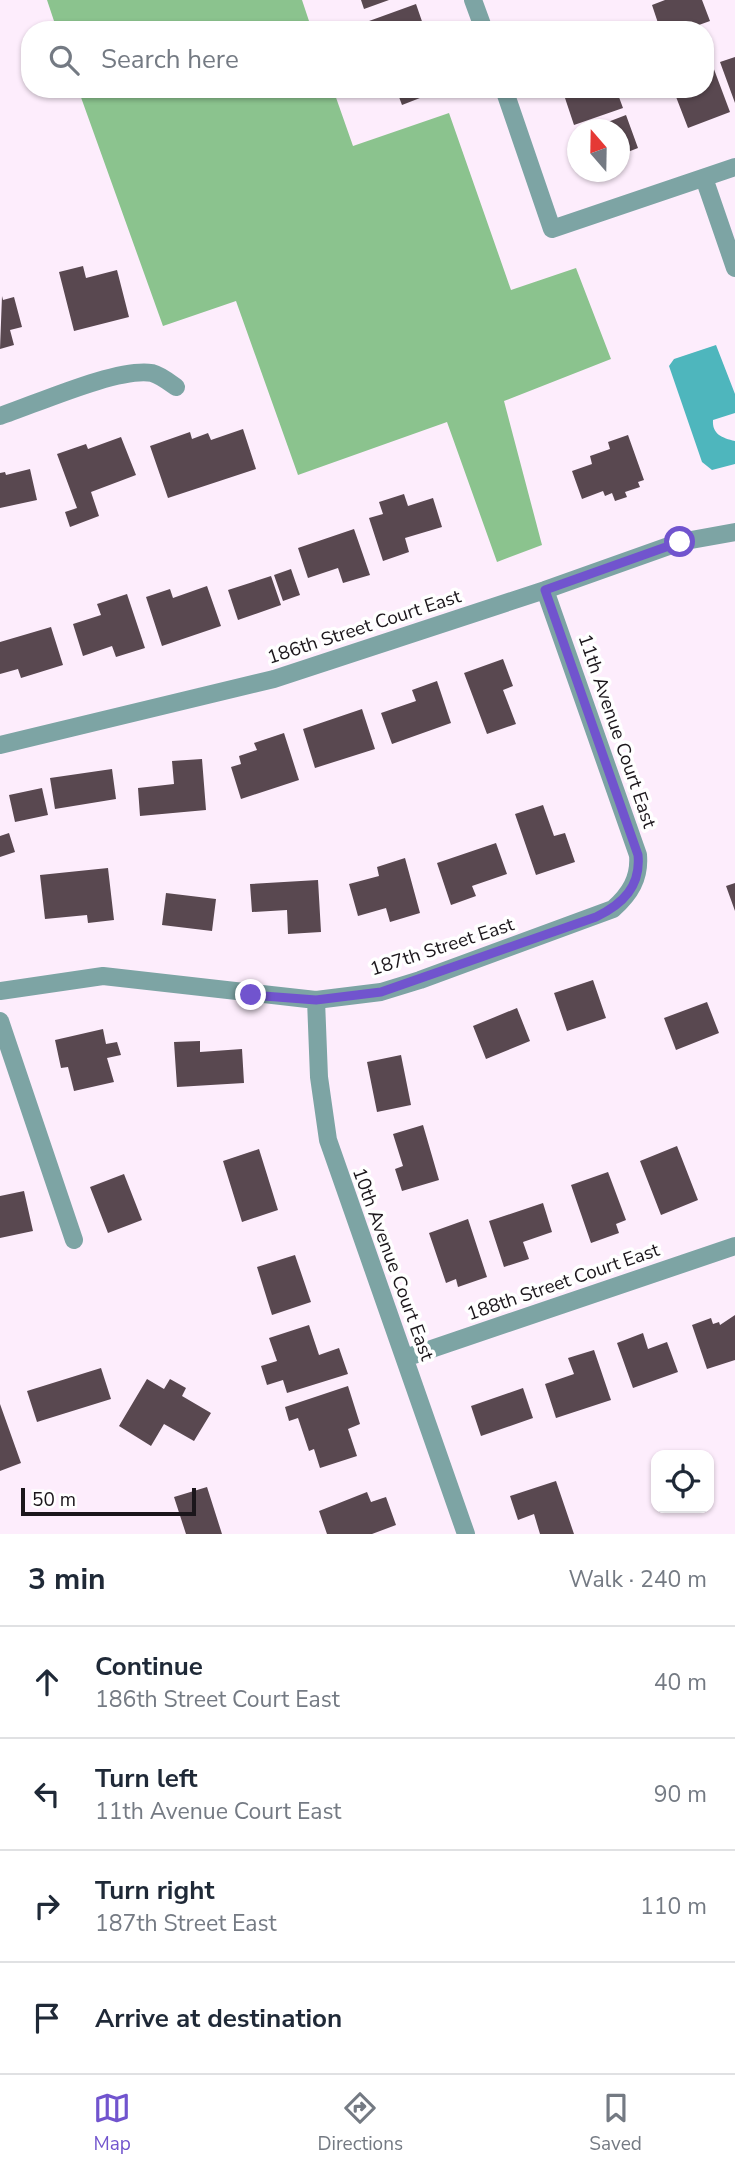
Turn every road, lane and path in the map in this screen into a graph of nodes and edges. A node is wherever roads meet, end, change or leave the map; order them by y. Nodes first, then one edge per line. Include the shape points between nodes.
1 (473, 0) edge
2 (481, 21) edge
3 (507, 98) edge
4 (735, 167) edge
5 (704, 178) junction
6 (735, 268) edge
7 (176, 387) dead end
8 (0, 416) edge
9 (735, 532) edge
10 (545, 590) junction
11 (0, 745) edge
12 (632, 888) joint
13 (0, 991) edge
14 (316, 1000) junction
15 (0, 1021) edge
16 (74, 1240) dead end
17 (735, 1246) edge
18 (405, 1358) junction
19 (466, 1534) edge

1 - 2 street
3 - 5 street via 552,229
4 - 5 street
5 - 6 street
7 - 8 street via 155,373 137,373
9 - 10 street, 186th Street Court East via 680,542
10 - 11 street, 186th Street Court East via 274,679
10 - 12 street, 11th Avenue Court East via 633,838 639,865
12 - 14 street, 187th Street East via 613,909 596,917 420,980 381,992
13 - 14 street, 187th Street East via 103,976
14 - 18 street, 10th Avenue Court East via 319,1077 328,1140
15 - 16 street
17 - 18 street, 188th Street Court East
18 - 19 street, 10th Avenue Court East

